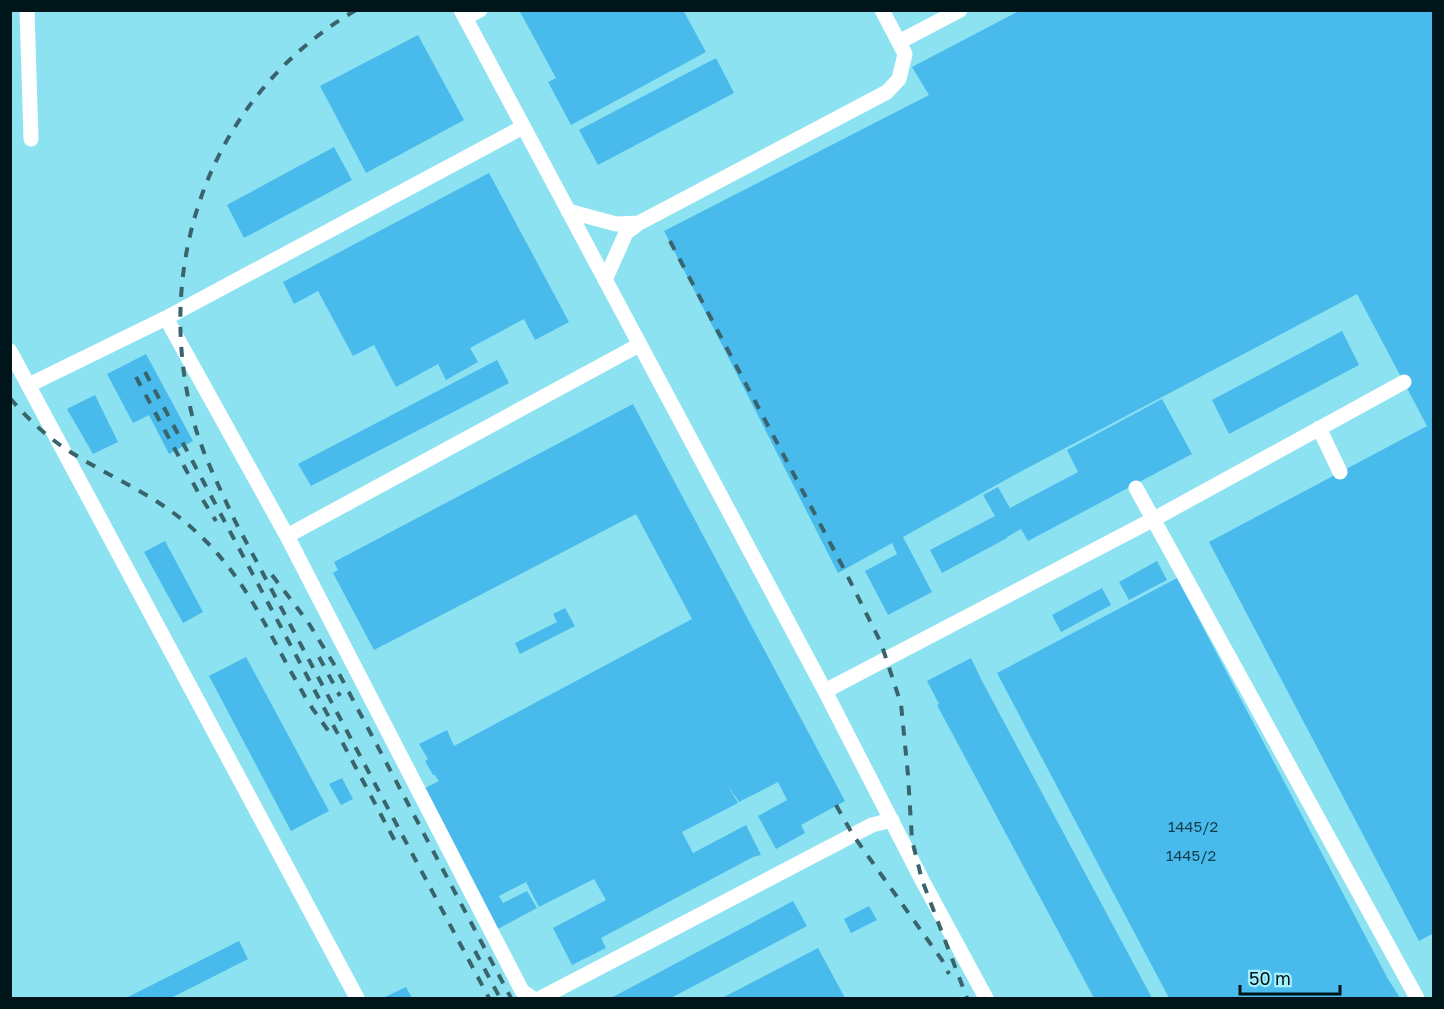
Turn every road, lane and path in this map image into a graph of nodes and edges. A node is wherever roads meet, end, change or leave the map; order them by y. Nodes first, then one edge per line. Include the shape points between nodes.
1 (27, 10) edge
2 (480, 10) edge
3 (882, 10) edge
4 (960, 10) edge
5 (463, 14) edge
6 (899, 42) junction
7 (523, 127) junction
8 (31, 139) dead end
9 (568, 211) junction
10 (639, 223) junction
11 (605, 280) junction
12 (166, 318) junction
13 (639, 345) junction
14 (10, 351) edge
15 (1404, 382) dead end
16 (28, 385) junction
17 (1319, 428) junction
18 (1341, 472) dead end
19 (1136, 488) dead end
20 (1154, 519) junction
21 (287, 536) junction
22 (825, 691) junction
23 (892, 820) junction
24 (562, 994) edge
25 (352, 997) edge
26 (532, 999) edge
27 (541, 999) edge
28 (986, 999) edge
29 (1417, 999) edge

1 - 8 lane
2 - 5 lane
3 - 6 lane
4 - 6 lane
5 - 7 lane
6 - 10 lane via 906,54 899,79 887,92
7 - 9 lane
7 - 12 lane
9 - 10 lane via 616,224
9 - 11 lane
10 - 11 lane via 626,233
11 - 13 lane
12 - 16 lane
12 - 21 lane
13 - 21 lane
13 - 22 lane
14 - 16 lane
15 - 17 lane
16 - 25 lane
17 - 18 lane
17 - 20 lane
19 - 20 lane
20 - 22 lane
20 - 29 lane
21 - 26 lane via 522,991
22 - 23 lane
23 - 24 lane via 872,825
23 - 28 lane
24 - 27 lane

